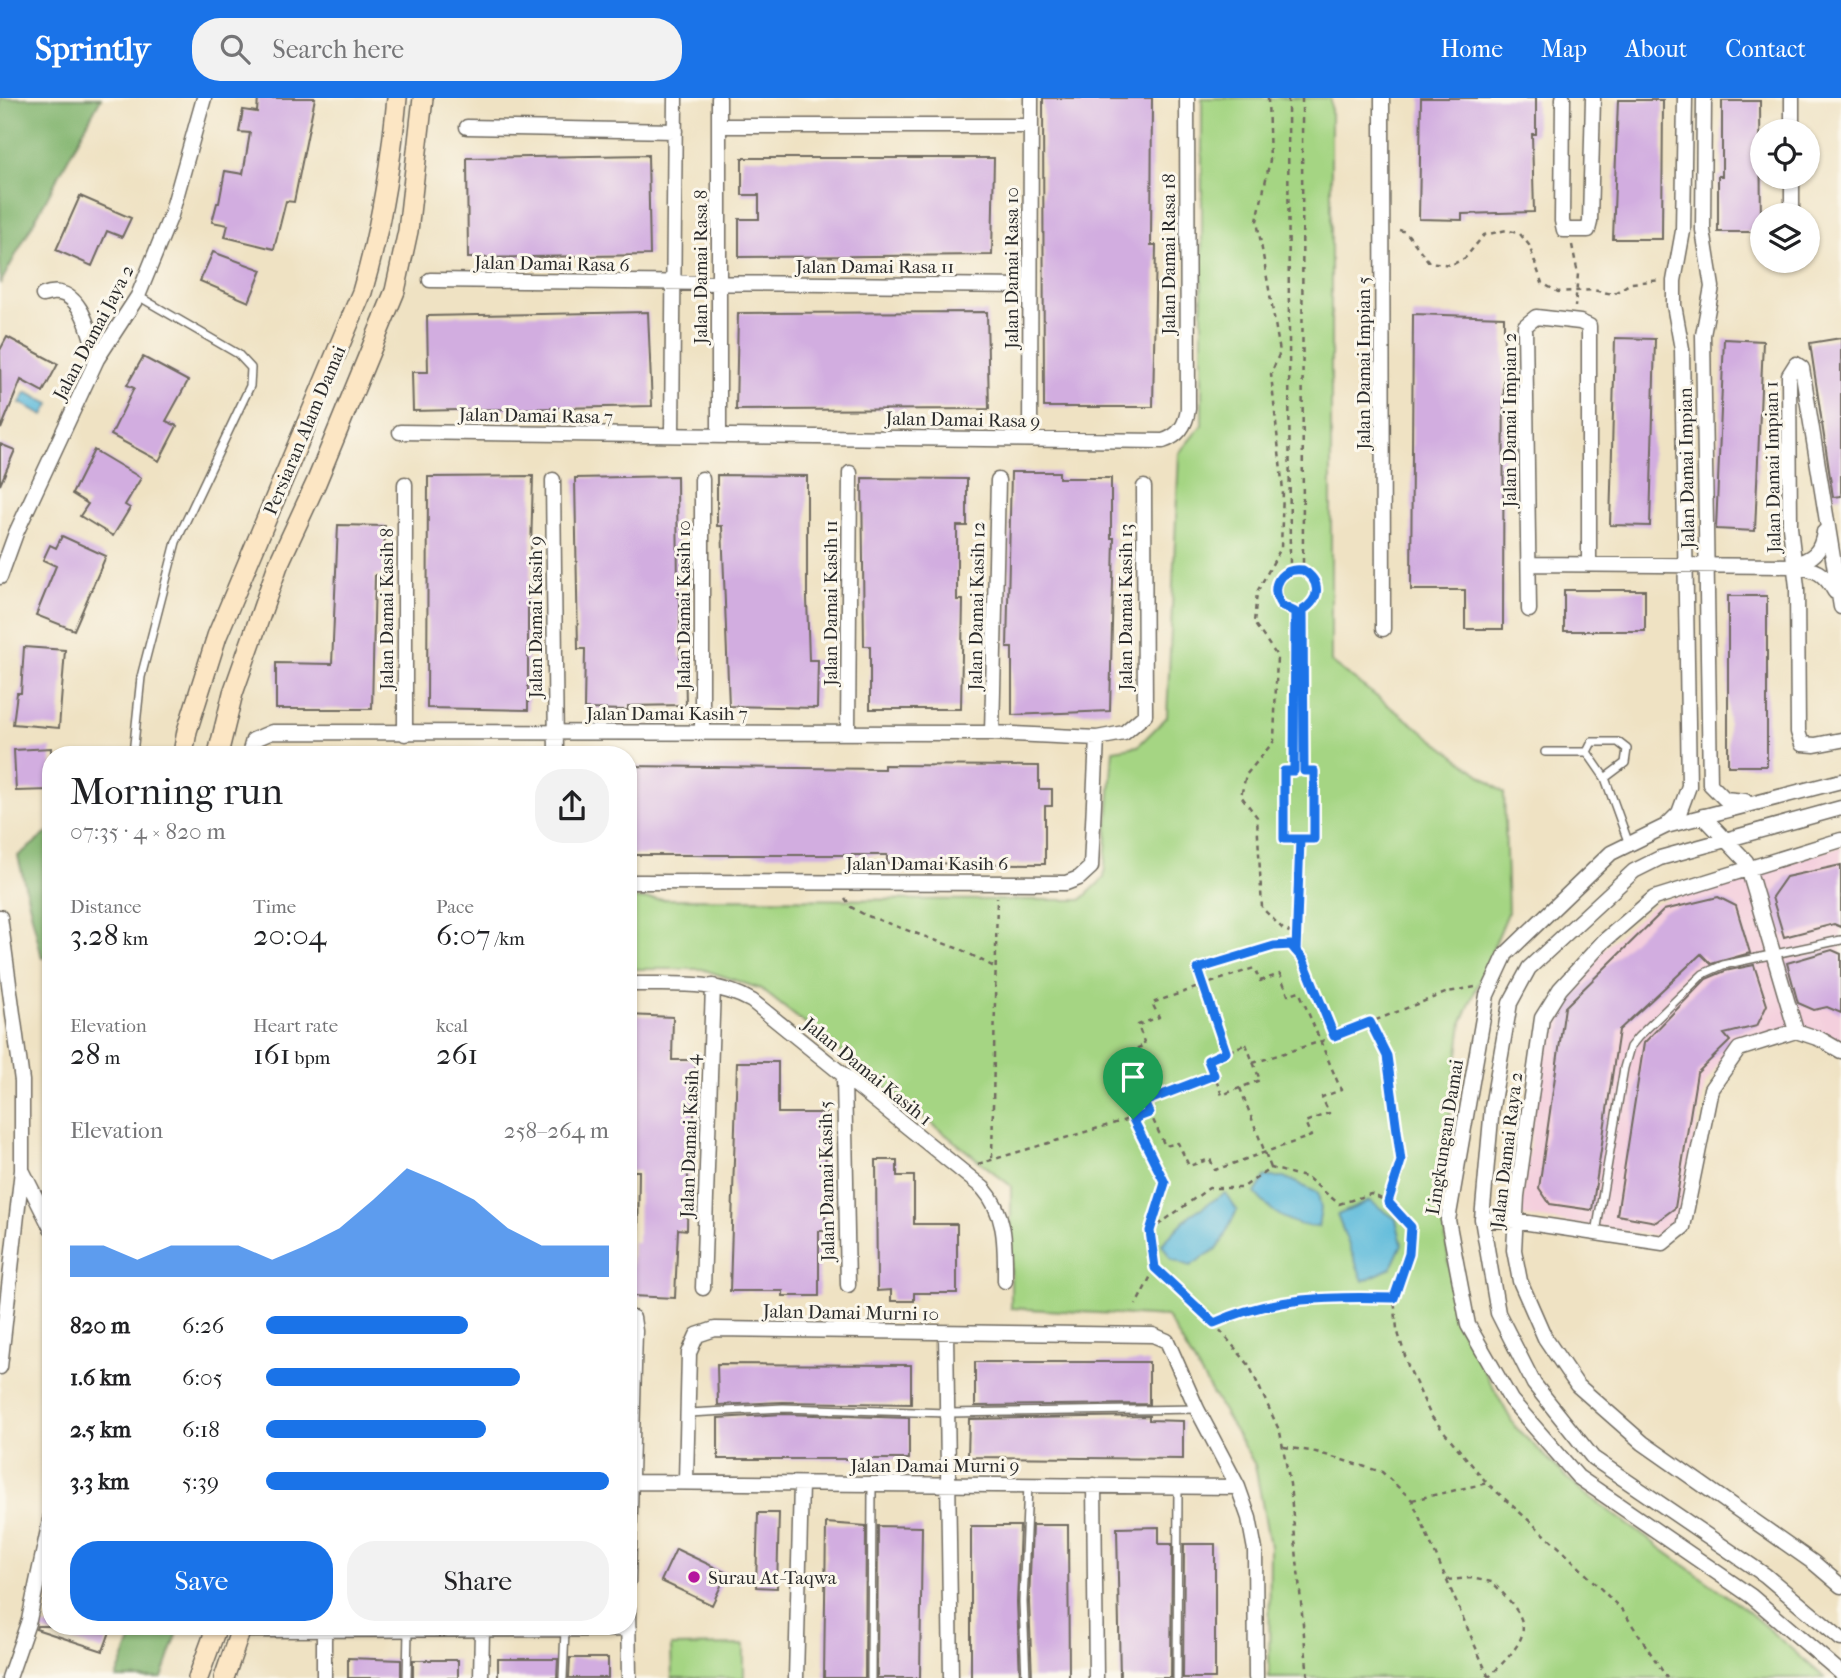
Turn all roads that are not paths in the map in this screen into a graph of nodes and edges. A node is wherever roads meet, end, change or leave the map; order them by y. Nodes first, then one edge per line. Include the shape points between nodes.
1 (204, 98) edge
2 (397, 98) edge
3 (423, 98) edge
4 (675, 98) edge
5 (719, 98) edge
6 (1031, 98) edge
7 (1187, 98) edge
8 (1382, 98) edge
9 (1563, 98) edge
10 (1593, 98) edge
11 (1685, 98) edge
12 (1704, 98) edge
13 (1792, 98) edge
14 (1792, 119) edge
15 (719, 125) junction
16 (1031, 126) junction
17 (467, 127) dead end
18 (675, 131) junction
19 (430, 280) dead end
20 (674, 284) junction
21 (719, 284) junction
22 (1030, 286) junction
23 (43, 295) dead end
24 (138, 296) junction
25 (97, 359) junction
26 (1188, 409) joint
27 (400, 432) dead end
28 (672, 435) junction
29 (719, 436) junction
30 (1030, 439) junction
31 (850, 474) dead end
32 (702, 479) dead end
33 (553, 480) dead end
34 (998, 480) dead end
35 (405, 484) dead end
36 (1144, 487) dead end
37 (1826, 520) junction
38 (1530, 564) junction
39 (1589, 564) junction
40 (1684, 565) junction
41 (1707, 565) junction
42 (1793, 566) junction
43 (0, 577) edge
44 (1840, 603) edge
45 (1530, 610) dead end
46 (1382, 629) dead end
47 (702, 732) junction
48 (848, 733) junction
49 (992, 733) junction
50 (405, 734) junction
51 (555, 734) junction
52 (1097, 738) junction
53 (1841, 740) edge
54 (135, 746) edge
55 (184, 746) edge
56 (220, 746) edge
57 (251, 746) edge
58 (556, 746) edge
59 (1545, 752) dead end
60 (1587, 752) junction
61 (1605, 778) junction
62 (1841, 781) edge
63 (1758, 802) junction
64 (1841, 808) edge
65 (1703, 816) junction
66 (1666, 826) junction
67 (1726, 839) junction
68 (1841, 840) edge
69 (1629, 844) junction
70 (1748, 869) junction
71 (637, 882) edge
72 (0, 917) edge
73 (1841, 940) edge
74 (1773, 955) junction
75 (637, 984) edge
76 (713, 986) junction
77 (1796, 1031) junction
78 (1841, 1051) edge
79 (844, 1077) junction
80 (22, 1170) junction
81 (42, 1210) edge
82 (1482, 1219) junction
83 (1515, 1220) junction
84 (1596, 1233) junction
85 (1005, 1281) dead end
86 (848, 1285) dead end
87 (703, 1288) dead end
88 (946, 1333) junction
89 (0, 1367) edge
90 (1197, 1409) junction
91 (688, 1413) junction
92 (948, 1413) junction
93 (686, 1481) junction
94 (637, 1482) edge
95 (872, 1483) junction
96 (801, 1484) junction
97 (949, 1484) junction
98 (1028, 1485) junction
99 (1094, 1485) junction
100 (1178, 1486) junction
101 (1238, 1487) junction
102 (42, 1559) edge
103 (1841, 1586) edge
104 (214, 1635) edge
105 (236, 1635) edge
106 (324, 1635) edge
107 (408, 1635) edge
108 (482, 1635) edge
109 (566, 1635) edge
110 (629, 1635) edge
111 (1841, 1639) edge
112 (1841, 1673) edge
113 (9, 1678) edge
114 (198, 1678) edge
115 (224, 1678) edge
116 (324, 1678) edge
117 (407, 1678) edge
118 (481, 1678) edge
119 (563, 1678) edge
120 (629, 1678) edge
121 (796, 1678) edge
122 (871, 1678) edge
123 (951, 1678) edge
124 (1026, 1678) edge
125 (1096, 1678) edge
126 (1177, 1678) edge
127 (1256, 1678) edge

1 - 24 street, Jalan Damai Jaya 2 via 172,215
2 - 55 street, Persiaran Alam Damai via 377,240 362,292 217,636
3 - 56 street, Persiaran Alam Damai via 408,231 395,291 278,565 233,693
4 - 18 street, Jalan Damai Rasa 8
5 - 15 street, Jalan Damai Rasa 8
6 - 16 street, Jalan Damai Rasa 10
7 - 26 street, Jalan Damai Rasa 18
8 - 46 street, Jalan Damai Impian 5
9 - 10 street via 1562,221 1564,230 1571,232 1588,230 1590,222
11 - 40 street, Jalan Damai Impian via 1683,232 1674,281 1682,349
12 - 41 street, Jalan Damai Impian via 1703,230 1713,287 1703,335
13 - 14 street
15 - 16 street
15 - 21 street, Jalan Damai Rasa 8
16 - 22 street, Jalan Damai Rasa 10
17 - 18 street
18 - 20 street, Jalan Damai Rasa 8
19 - 20 street, Jalan Damai Rasa 6
20 - 21 street, Jalan Damai Rasa 6
20 - 28 street, Jalan Damai Rasa 8
21 - 22 street, Jalan Damai Rasa 11
21 - 29 street, Jalan Damai Rasa 8
22 - 30 street, Jalan Damai Rasa 10
23 - 25 street via 62,292 70,296 89,330
24 - 25 street, Jalan Damai Jaya 2
24 - 54 lane via 238,354 251,368 250,386 176,542 141,677
25 - 43 street, Jalan Damai Jaya 2
26 - 30 street, Jalan Damai Rasa 9 via 1181,430 1164,441
27 - 28 street, Jalan Damai Rasa 7
28 - 29 street, Jalan Damai Rasa 7
29 - 30 street, Jalan Damai Rasa 9
31 - 48 street, Jalan Damai Kasih 11
32 - 47 street, Jalan Damai Kasih 10
33 - 51 street, Jalan Damai Kasih 9
34 - 49 street, Jalan Damai Kasih 12
35 - 50 street, Jalan Damai Kasih 8
36 - 52 street, Jalan Damai Kasih 13 via 1144,715 1124,733
37 - 42 street, Jalan Damai Impian 1 via 1820,550
37 - 42 street, Jalan Damai Impian 1 via 1802,368 1796,364 1789,375
37 - 44 street, Jalan Damai Impian 1
38 - 39 street
38 - 39 street, Jalan Damai Impian 2 via 1525,326 1536,317 1580,321 1589,327
38 - 45 street, Jalan Damai Impian 2
39 - 40 street
40 - 41 street
40 - 66 street, Jalan Damai Impian via 1689,786 1679,813
41 - 42 street
41 - 63 street, Jalan Damai Impian via 1710,784 1725,800
42 - 44 street, Jalan Damai Impian 1 via 1826,576
42 - 53 street, Jalan Damai Impian 1 via 1798,732 1802,744
47 - 48 street, Jalan Damai Kasih 7
47 - 51 street, Jalan Damai Kasih 7
48 - 49 street, Jalan Damai Kasih 7
49 - 52 street, Jalan Damai Kasih 7
50 - 51 street, Jalan Damai Kasih 7
50 - 57 street, Jalan Damai Kasih 7 via 272,732 253,740
51 - 58 street, Jalan Damai Kasih 9
52 - 71 street, Jalan Damai Kasih 6 via 1091,867 1066,883
59 - 60 lane
60 - 61 lane
60 - 61 lane via 1592,742 1618,742 1628,749 1625,762
61 - 69 lane
62 - 63 street, Lingkungan Damai
63 - 65 street, Lingkungan Damai
64 - 67 street
65 - 66 street, Lingkungan Damai
65 - 67 street
66 - 69 street, Lingkungan Damai
67 - 70 street
67 - 82 street via 1660,858 1634,872 1529,968 1510,1003 1492,1107
68 - 70 street, Jalan Damai Raya 2
69 - 112 street, Lingkungan Damai via 1611,853 1506,954 1487,995 1448,1220 1468,1325 1511,1400 1578,1477 1751,1596
70 - 74 street
70 - 83 street, Jalan Damai Raya 2 via 1654,898 1604,941 1560,989 1542,1018
72 - 80 street via 22,1081
73 - 74 lane
74 - 77 street
74 - 84 lane via 1703,974 1630,1047
75 - 76 street, Jalan Damai Kasih 1
76 - 79 street, Jalan Damai Kasih 1 via 734,990 752,1001
76 - 87 street, Jalan Damai Kasih 4
77 - 78 street
77 - 84 street via 1739,1049 1717,1077 1683,1227 1675,1236 1663,1243
79 - 85 street, Jalan Damai Kasih 1 via 996,1203 1005,1239
79 - 86 street, Jalan Damai Kasih 5
80 - 81 street
80 - 89 street
82 - 83 street
82 - 111 street via 1498,1313 1534,1384 1593,1458 1765,1575
83 - 84 street
83 - 103 street, Jalan Damai Raya 2 via 1520,1281 1545,1338 1577,1385 1643,1443
88 - 90 street, Jalan Damai Murni 10 via 1153,1335 1167,1341
88 - 91 street, Jalan Damai Murni 10 via 715,1329 696,1335 689,1353
88 - 92 street
90 - 92 lane
90 - 101 street
91 - 92 lane via 783,1408
91 - 93 street, Jalan Damai Murni 10
92 - 97 street
93 - 94 street, Jalan Damai Murni 9
93 - 96 street, Jalan Damai Murni 9
95 - 96 street, Jalan Damai Murni 9
95 - 97 street, Jalan Damai Murni 9
95 - 122 lane
96 - 121 street
97 - 98 street, Jalan Damai Murni 9
97 - 123 street
98 - 99 street, Jalan Damai Murni 9
98 - 124 lane via 1023,1602
99 - 100 street, Jalan Damai Murni 9
99 - 125 street
100 - 101 street, Jalan Damai Murni 9
100 - 126 lane
101 - 127 street via 1255,1550
102 - 113 street via 29,1620
104 - 114 street
105 - 115 street
106 - 116 street
107 - 117 lane
108 - 118 street
109 - 119 lane
110 - 120 street

